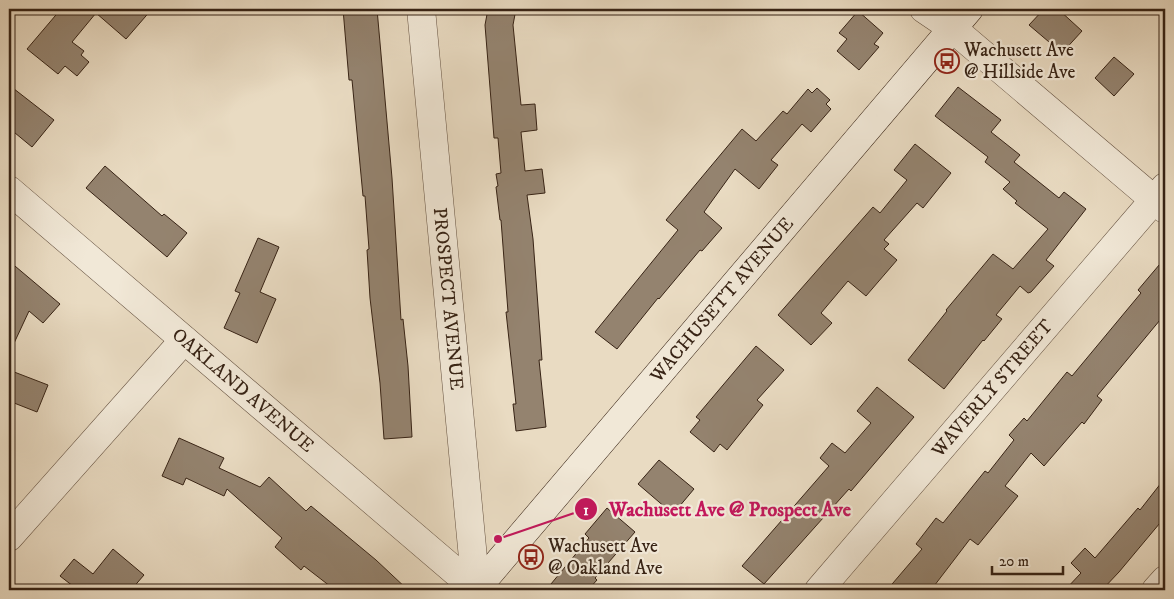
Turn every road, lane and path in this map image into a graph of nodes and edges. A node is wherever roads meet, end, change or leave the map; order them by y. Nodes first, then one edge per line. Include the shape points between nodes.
1 (421, 9) edge
2 (924, 9) edge
3 (961, 19) edge
4 (9, 190) edge
5 (1162, 198) edge
6 (184, 340) junction
7 (9, 537) edge
8 (1165, 580) edge
9 (476, 590) edge
10 (819, 590) edge
11 (1156, 590) edge

1 - 9 street, PROSPECT AVENUE
2 - 3 street
3 - 5 street
3 - 9 street, WACHUSETT AVENUE
4 - 6 street, OAKLAND AVENUE
5 - 10 street, WAVERLY STREET
6 - 7 street
6 - 9 street, OAKLAND AVENUE
8 - 11 street

